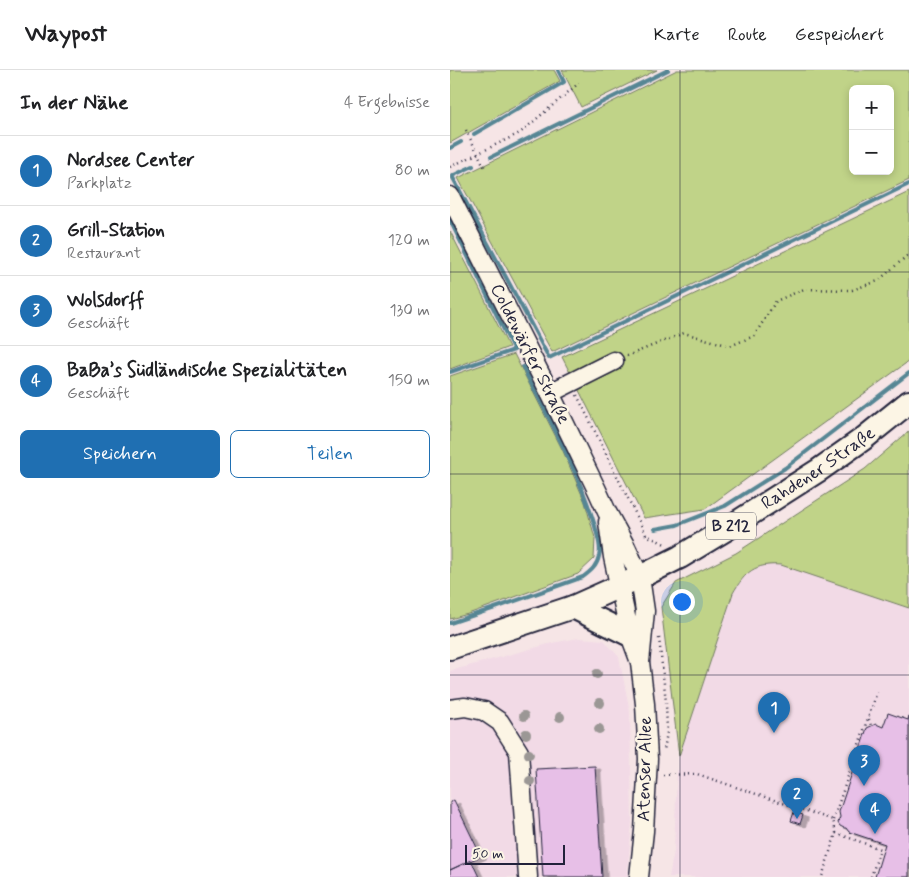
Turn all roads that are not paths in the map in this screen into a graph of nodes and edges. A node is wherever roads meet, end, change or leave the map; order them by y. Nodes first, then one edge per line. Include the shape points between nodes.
1 (450, 196) edge
2 (614, 361) road end
3 (550, 393) junction
4 (909, 402) edge
5 (607, 512) junction
6 (640, 577) junction
7 (619, 586) junction
8 (573, 607) junction
9 (630, 635) junction
10 (450, 648) edge
11 (640, 662) junction
12 (450, 710) edge
13 (528, 877) edge
14 (639, 877) edge

1 - 3 street, Coldewärfer Straße
2 - 3 street
3 - 5 street, Coldewärfer Straße
4 - 6 main road, Rahdener Straße / B 212 via 863,440 819,470 733,525
5 - 6 street, Coldewärfer Straße
5 - 7 street, Coldewärfer Straße
6 - 7 main road, Rahdener Straße / B 212
6 - 11 street, Atenser Allee via 645,611
7 - 8 main road, B 212
7 - 9 street, Atenser Allee
8 - 9 main road
8 - 10 main road, B 212
9 - 11 street, Atenser Allee
11 - 14 street, Atenser Allee via 648,759
12 - 13 street via 466,707 484,712 500,722 519,752

